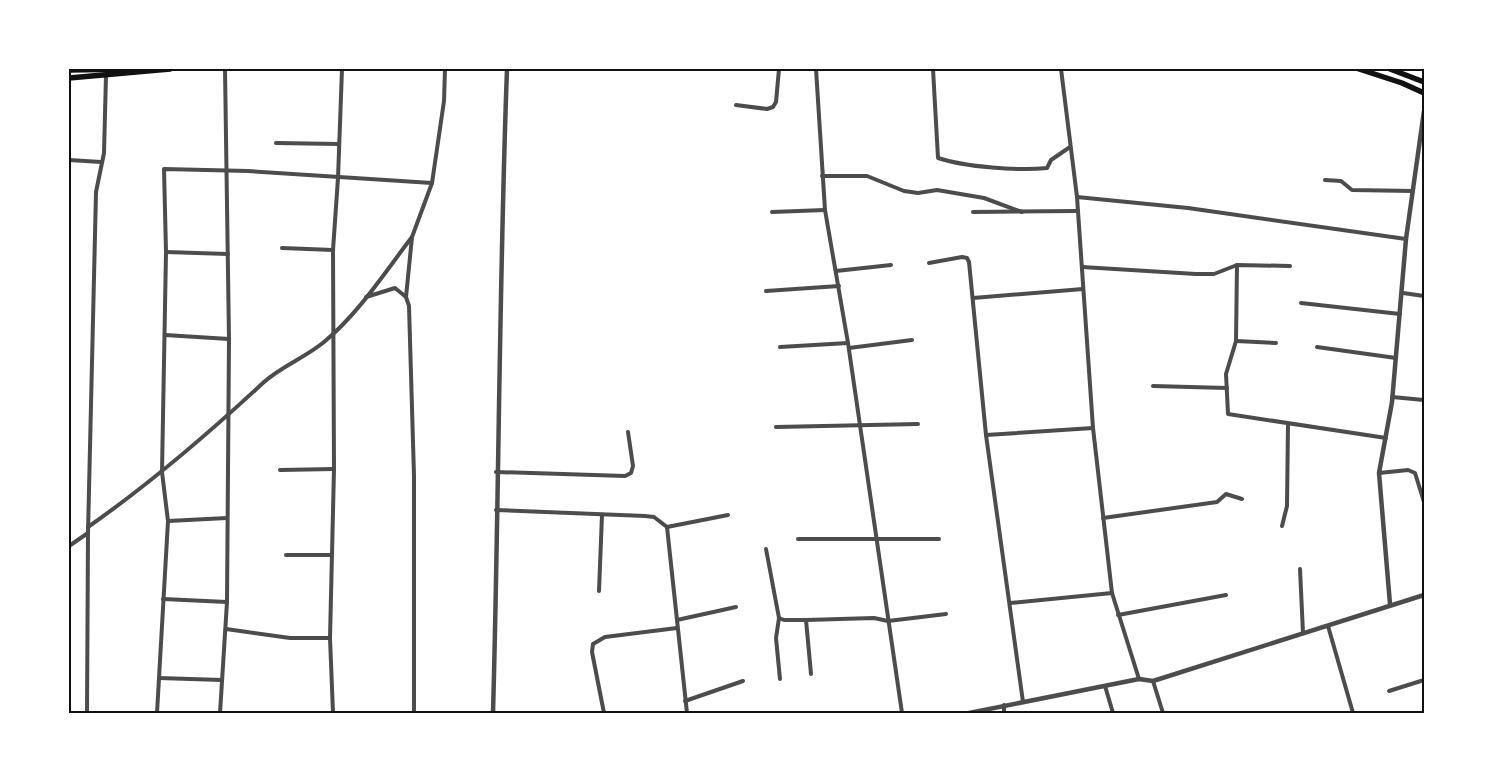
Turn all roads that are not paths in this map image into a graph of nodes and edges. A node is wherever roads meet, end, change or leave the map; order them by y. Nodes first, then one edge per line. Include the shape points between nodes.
1 (134, 69) edge
2 (170, 69) edge
3 (225, 69) edge
4 (342, 69) edge
5 (445, 69) edge
6 (508, 69) edge
7 (779, 69) edge
8 (816, 69) edge
9 (933, 69) edge
10 (1061, 69) edge
11 (1359, 69) edge
12 (1390, 69) edge
13 (69, 70) edge
14 (106, 76) junction
15 (69, 78) edge
16 (1424, 82) edge
17 (1424, 94) edge
18 (736, 106) dead end
19 (1424, 111) edge
20 (276, 143) dead end
21 (339, 144) junction
22 (1070, 147) junction
23 (69, 160) edge
24 (101, 162) junction
25 (228, 172) junction
26 (822, 176) junction
27 (338, 178) junction
28 (1325, 180) dead end
29 (432, 183) junction
30 (1413, 191) junction
31 (1077, 197) junction
32 (825, 210) junction
33 (1078, 211) junction
34 (772, 212) dead end
35 (973, 212) dead end
36 (1022, 212) junction
37 (412, 237) junction
38 (1406, 239) junction
39 (282, 248) dead end
40 (333, 250) junction
41 (166, 252) junction
42 (228, 254) junction
43 (929, 262) dead end
44 (892, 265) dead end
45 (1237, 265) junction
46 (1082, 266) junction
47 (1290, 266) dead end
48 (836, 271) junction
49 (839, 286) junction
50 (1083, 289) junction
51 (766, 292) dead end
52 (1403, 293) junction
53 (406, 296) junction
54 (1424, 296) edge
55 (366, 297) junction
56 (973, 298) junction
57 (1301, 303) dead end
58 (1401, 314) junction
59 (334, 331) junction
60 (165, 335) junction
61 (229, 339) junction
62 (912, 340) dead end
63 (1236, 341) junction
64 (848, 343) junction
65 (1276, 343) dead end
66 (780, 347) dead end
67 (1317, 347) dead end
68 (849, 348) junction
69 (1396, 358) junction
70 (1153, 386) dead end
71 (1227, 388) junction
72 (1392, 397) junction
73 (1424, 400) edge
74 (228, 417) junction
75 (860, 424) junction
76 (918, 424) dead end
77 (1288, 424) junction
78 (776, 427) dead end
79 (1093, 428) junction
80 (628, 432) dead end
81 (986, 435) junction
82 (1386, 438) junction
83 (334, 469) junction
84 (280, 470) dead end
85 (162, 472) junction
86 (496, 472) junction
87 (1379, 473) junction
88 (1242, 499) dead end
89 (1424, 502) edge
90 (496, 510) junction
91 (602, 515) junction
92 (728, 515) dead end
93 (227, 518) junction
94 (1103, 518) junction
95 (168, 521) junction
96 (667, 526) junction
97 (1282, 526) dead end
98 (88, 527) junction
99 (88, 533) junction
100 (875, 538) junction
101 (798, 539) dead end
102 (939, 539) dead end
103 (69, 546) edge
104 (766, 549) dead end
105 (286, 555) dead end
106 (330, 555) junction
107 (1300, 569) dead end
108 (599, 591) dead end
109 (1112, 593) junction
110 (1226, 595) dead end
111 (1424, 595) edge
112 (163, 599) junction
113 (227, 602) junction
114 (1010, 603) junction
115 (1390, 604) junction
116 (736, 607) dead end
117 (946, 614) dead end
118 (1118, 615) junction
119 (778, 618) junction
120 (677, 620) junction
121 (806, 620) junction
122 (888, 621) junction
123 (1328, 626) junction
124 (677, 628) junction
125 (226, 629) junction
126 (1304, 633) junction
127 (330, 638) junction
128 (811, 674) dead end
129 (159, 678) junction
130 (780, 679) dead end
131 (1139, 679) junction
132 (222, 680) junction
133 (1424, 680) edge
134 (743, 681) dead end
135 (1153, 681) junction
136 (1105, 686) junction
137 (1389, 690) dead end
138 (685, 701) junction
139 (1023, 702) junction
140 (1004, 705) junction
141 (87, 713) edge
142 (157, 713) edge
143 (220, 713) edge
144 (333, 713) edge
145 (414, 713) edge
146 (493, 713) edge
147 (604, 713) edge
148 (687, 713) edge
149 (902, 713) edge
150 (969, 713) edge
151 (1004, 713) edge
152 (1113, 713) edge
153 (1163, 713) edge
154 (1353, 713) edge

1 - 13 main road
2 - 14 main road
3 - 25 street
4 - 21 street
5 - 29 street via 441,128
6 - 86 street
7 - 18 street via 773,107
8 - 26 street
9 - 22 street via 938,158 973,165 1036,169 1047,168 1051,160
10 - 22 street
11 - 17 main road
12 - 16 main road
14 - 15 main road
14 - 24 street
19 - 30 street
20 - 21 street
21 - 27 street
22 - 31 street
23 - 24 street
24 - 98 street via 96,192
25 - 27 street
25 - 41 street via 164,169
25 - 42 street
26 - 32 street
26 - 36 street via 867,176 904,191 938,190 984,198
27 - 29 street
27 - 40 street
28 - 30 street via 1341,181 1352,190
29 - 37 street
30 - 38 street
31 - 33 street
31 - 38 street via 1188,208
32 - 34 street
32 - 48 street
33 - 36 street
33 - 46 street
35 - 36 street
37 - 53 street
37 - 55 street
38 - 52 street
39 - 40 street
40 - 59 street
41 - 42 street
41 - 60 street
42 - 61 street
43 - 56 street via 966,258
44 - 48 street
45 - 46 street via 1206,274
45 - 47 street
45 - 63 street
46 - 50 street
48 - 49 street
49 - 51 street
49 - 64 street
50 - 56 street
50 - 79 street
52 - 54 street
52 - 58 street
53 - 55 street via 395,288
53 - 145 street via 414,476
55 - 59 street
56 - 81 street
57 - 58 street
58 - 69 street
59 - 74 street via 266,380
59 - 83 street
60 - 61 street
60 - 85 street
61 - 74 street
62 - 68 street
63 - 65 street
63 - 71 street via 1226,374
64 - 66 street
64 - 68 street
67 - 69 street
68 - 75 street
69 - 72 street
70 - 71 street
71 - 77 street via 1228,414
72 - 73 street
72 - 82 street
74 - 85 street
74 - 93 street
75 - 76 street
75 - 78 street
75 - 100 street
77 - 82 street
77 - 97 street via 1287,506
79 - 81 street
79 - 94 street
80 - 86 street via 633,466 631,473 625,476
81 - 114 street
82 - 87 street
83 - 84 street
83 - 106 street
85 - 95 street
85 - 98 street
86 - 90 street
87 - 89 street via 1408,470 1415,473
87 - 115 street
88 - 94 street via 1226,494 1217,502
90 - 91 street
90 - 146 street
91 - 96 street via 654,517
91 - 108 street
92 - 96 street
93 - 95 street
93 - 113 street
94 - 109 street
95 - 112 street
96 - 120 street
98 - 99 street
99 - 103 street
99 - 141 street
100 - 101 street
100 - 102 street
100 - 122 street
104 - 119 street
105 - 106 street
106 - 127 street
107 - 126 street
109 - 114 street
109 - 118 street
110 - 118 street
111 - 115 street
112 - 113 street
112 - 129 street
113 - 125 street
114 - 139 street
115 - 123 street
116 - 120 street
117 - 122 street
118 - 131 street
119 - 121 street
119 - 130 street via 776,638
120 - 124 street
121 - 122 street via 874,618
121 - 128 street
122 - 149 street
123 - 126 street
123 - 154 street
124 - 138 street
124 - 147 street via 604,637 593,644
125 - 127 street via 290,638
125 - 132 street
126 - 135 street
127 - 144 street
129 - 132 street
129 - 142 street
131 - 135 street
131 - 136 street
132 - 143 street
133 - 137 street
134 - 138 street
135 - 153 street
136 - 139 street
136 - 152 street
138 - 148 street
139 - 140 street
140 - 150 street
140 - 151 street

